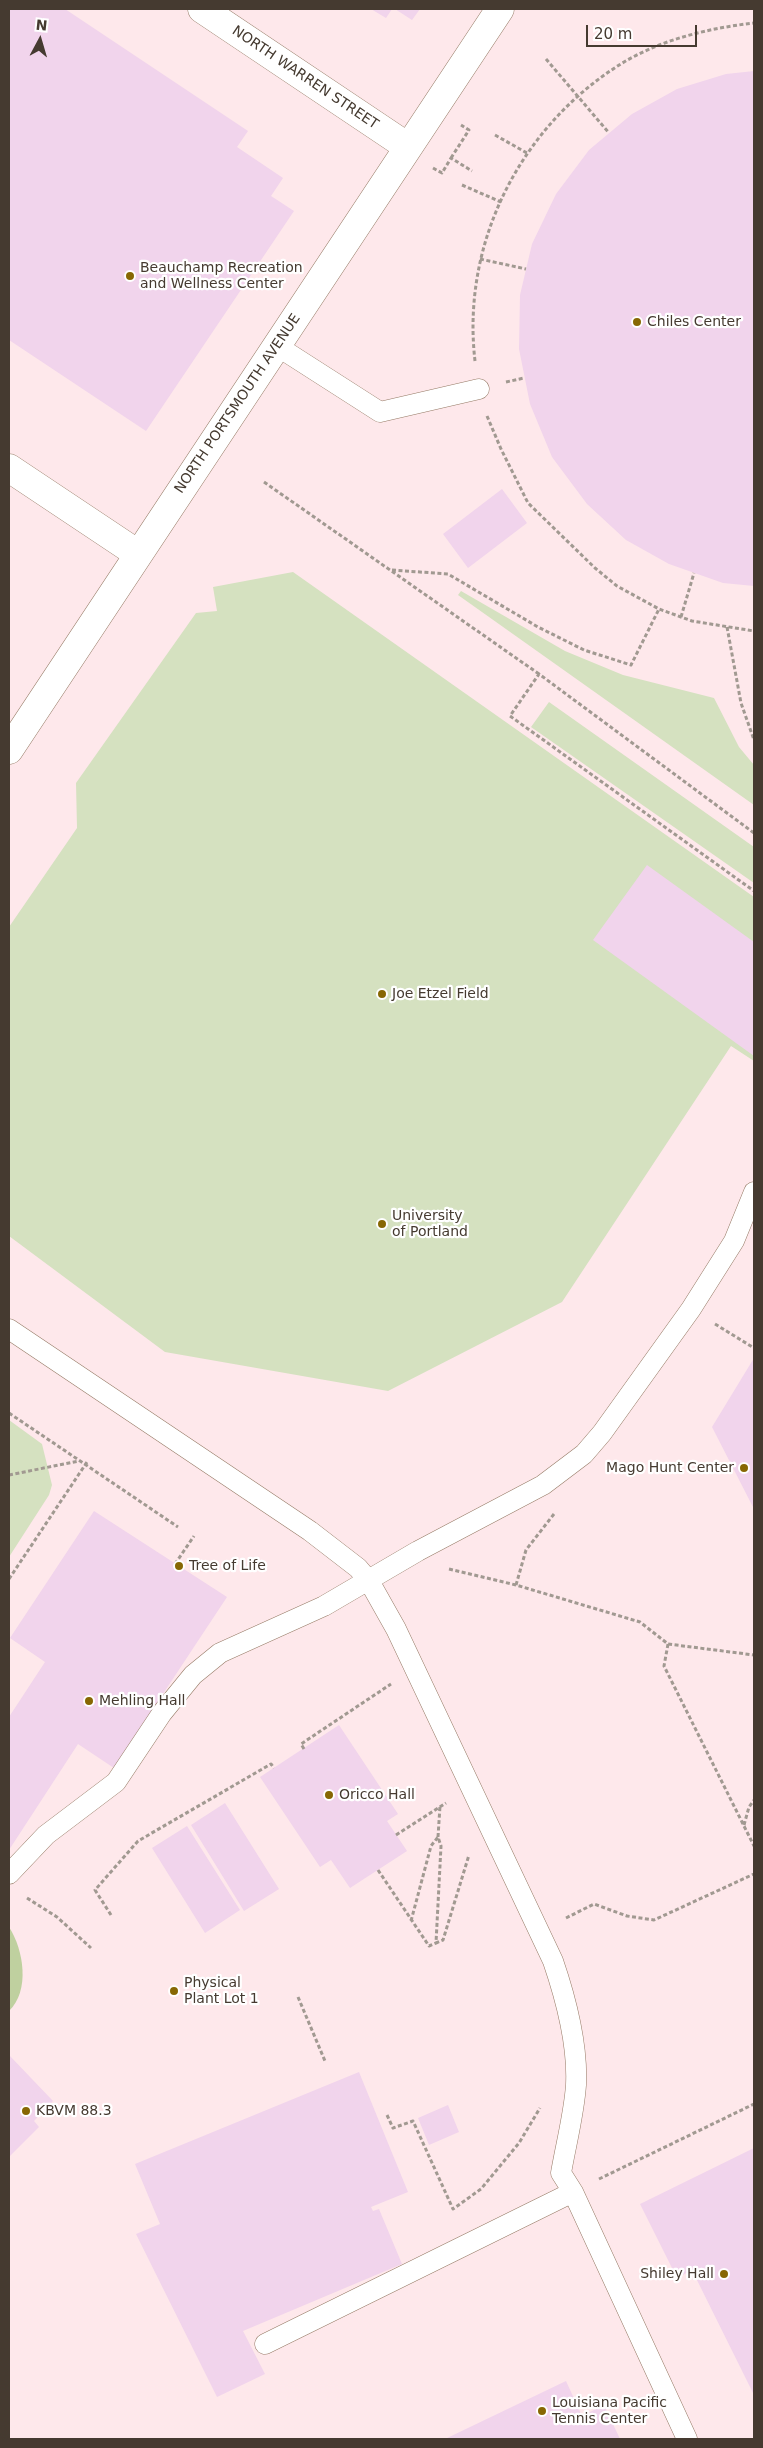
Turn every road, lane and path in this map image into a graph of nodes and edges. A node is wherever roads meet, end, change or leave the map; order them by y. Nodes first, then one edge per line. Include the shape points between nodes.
1 (202, 9) edge
2 (500, 9) edge
3 (754, 23) edge
4 (546, 59) dead end
5 (578, 98) junction
6 (457, 121) dead end
7 (609, 133) dead end
8 (495, 135) dead end
9 (408, 147) junction
10 (527, 153) junction
11 (451, 158) junction
12 (430, 166) dead end
13 (472, 171) dead end
14 (462, 185) dead end
15 (501, 202) junction
16 (480, 259) junction
17 (526, 269) dead end
18 (277, 346) junction
19 (479, 389) junction
20 (11, 475) edge
21 (264, 482) dead end
22 (138, 554) junction
23 (391, 570) junction
24 (694, 573) dead end
25 (659, 609) junction
26 (681, 617) junction
27 (727, 627) junction
28 (754, 631) edge
29 (539, 674) junction
30 (754, 740) edge
31 (9, 750) edge
32 (754, 833) edge
33 (754, 891) edge
34 (754, 1192) edge
35 (691, 1309) junction
36 (9, 1329) edge
37 (754, 1348) edge
38 (9, 1412) edge
39 (79, 1461) junction
40 (86, 1463) junction
41 (9, 1475) edge
42 (559, 1510) dead end
43 (178, 1527) dead end
44 (194, 1536) dead end
45 (175, 1564) dead end
46 (479, 1577) dead end
47 (9, 1579) edge
48 (369, 1581) junction
49 (516, 1585) junction
50 (668, 1644) junction
51 (754, 1655) edge
52 (414, 1669) junction
53 (304, 1748) dead end
54 (274, 1768) dead end
55 (470, 1789) junction
56 (754, 1800) edge
57 (440, 1806) junction
58 (744, 1825) junction
59 (490, 1832) junction
60 (396, 1835) dead end
61 (438, 1837) junction
62 (754, 1846) edge
63 (378, 1870) dead end
64 (9, 1874) edge
65 (754, 1874) edge
66 (20, 1894) dead end
67 (112, 1916) dead end
68 (411, 1921) junction
69 (539, 1932) junction
70 (436, 1943) junction
71 (91, 1948) dead end
72 (298, 1997) dead end
73 (325, 2061) dead end
74 (754, 2104) edge
75 (540, 2108) dead end
76 (387, 2115) dead end
77 (573, 2192) junction
78 (266, 2344) dead end
79 (687, 2439) edge

1 - 9 street, NORTH WARREN STREET
2 - 9 street, NORTH PORTSMOUTH AVENUE
3 - 5 path via 720,28 657,47 600,78
4 - 5 path
5 - 7 path
5 - 10 path via 552,122
6 - 11 path via 469,130
8 - 10 path
9 - 18 street, NORTH PORTSMOUTH AVENUE
10 - 15 path
11 - 12 path via 442,173
11 - 13 path
14 - 15 path
15 - 16 path
16 - 17 path
16 - 19 path via 474,324
18 - 19 lane via 380,412
18 - 22 street, NORTH PORTSMOUTH AVENUE
19 - 25 path via 500,449 528,503 594,568 617,586
20 - 22 street
21 - 23 path
22 - 31 street, NORTH PORTSMOUTH AVENUE
23 - 25 path via 448,574 576,646 631,665
23 - 29 path
24 - 26 path
25 - 26 path
26 - 27 path
27 - 28 path
27 - 30 path via 741,703
29 - 32 path
29 - 33 path via 510,716
34 - 35 lane via 734,1241
35 - 37 path
35 - 48 lane via 584,1454 543,1484
36 - 48 lane via 310,1531 358,1568
38 - 39 path
39 - 40 path
39 - 41 path
40 - 43 path
40 - 47 path
42 - 49 path via 526,1550
44 - 45 path
46 - 49 path
48 - 52 lane
48 - 64 lane via 324,1606 220,1653 205,1664 162,1713 116,1782 46,1835
49 - 50 path via 640,1622
50 - 51 path
50 - 58 path via 664,1666
52 - 53 path via 301,1744
52 - 55 lane
54 - 67 path via 272,1764 138,1841 95,1890
55 - 57 path
55 - 59 lane
56 - 58 path
57 - 60 path
57 - 61 path
58 - 62 path
59 - 69 lane
59 - 70 path via 473,1843 443,1940
61 - 68 path via 431,1846
61 - 70 path via 442,1846
63 - 68 path
65 - 69 path via 654,1920 627,1916 594,1904
66 - 71 path via 57,1917
68 - 70 path via 429,1946
69 - 77 lane via 560,1982 574,2047 576,2086 561,2173
72 - 73 path
74 - 77 path
75 - 76 path via 519,2143 480,2189 453,2209 413,2121 392,2128
77 - 78 lane
77 - 79 lane

